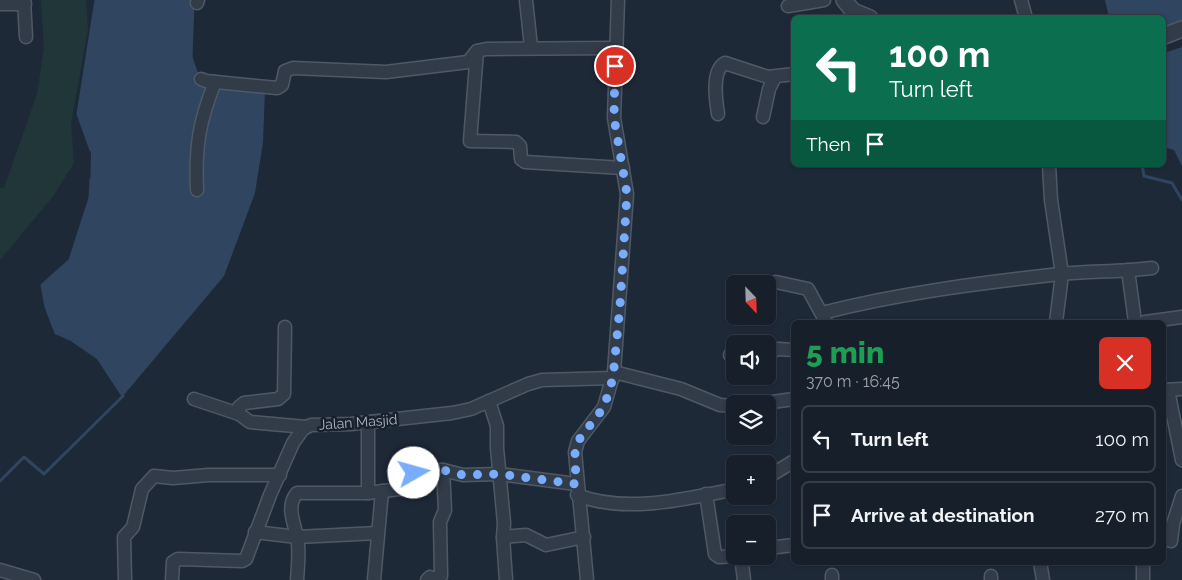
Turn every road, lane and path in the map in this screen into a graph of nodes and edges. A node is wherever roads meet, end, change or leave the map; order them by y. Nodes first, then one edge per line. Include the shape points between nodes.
1 (526, 0) edge
2 (618, 0) edge
3 (824, 0) edge
4 (844, 0) edge
5 (1021, 0) edge
6 (24, 2) edge
7 (0, 4) edge
8 (788, 6) dead end
9 (863, 15) edge
10 (1025, 15) edge
11 (1182, 29) edge
12 (1166, 35) edge
13 (26, 37) dead end
14 (531, 47) junction
15 (615, 48) junction
16 (477, 51) junction
17 (791, 74) edge
18 (775, 77) junction
19 (200, 79) dead end
20 (215, 83) junction
21 (718, 114) dead end
22 (763, 117) dead end
23 (1049, 167) edge
24 (623, 168) junction
25 (197, 190) dead end
26 (1152, 268) dead end
27 (1128, 270) junction
28 (1062, 274) junction
29 (776, 282) dead end
30 (1182, 316) edge
31 (824, 318) edge
32 (1056, 320) edge
33 (1135, 320) edge
34 (1157, 320) edge
35 (285, 327) dead end
36 (776, 350) edge
37 (791, 350) edge
38 (613, 375) junction
39 (1182, 389) edge
40 (1166, 390) edge
41 (194, 399) dead end
42 (791, 399) edge
43 (489, 401) junction
44 (776, 401) edge
45 (726, 405) edge
46 (239, 414) junction
47 (368, 422) junction
48 (306, 427) junction
49 (1182, 460) edge
50 (791, 463) edge
51 (443, 470) junction
52 (776, 471) edge
53 (499, 474) junction
54 (280, 475) junction
55 (577, 490) junction
56 (382, 491) junction
57 (726, 491) edge
58 (368, 493) junction
59 (706, 494) junction
60 (1182, 496) edge
61 (255, 532) junction
62 (378, 533) junction
63 (297, 537) junction
64 (503, 537) junction
65 (584, 538) junction
66 (1171, 541) dead end
67 (791, 545) edge
68 (776, 547) edge
69 (726, 557) edge
70 (742, 565) edge
71 (1040, 565) edge
72 (1143, 565) edge
73 (0, 570) edge
74 (34, 580) edge
75 (125, 580) edge
76 (172, 580) edge
77 (297, 580) edge
78 (374, 580) edge
79 (427, 580) edge
80 (506, 580) edge
81 (587, 580) edge
82 (744, 580) edge
83 (1043, 580) edge
84 (1143, 580) edge

1 - 14 street
2 - 15 street
3 - 8 street
4 - 9 street via 853,11
5 - 10 street
6 - 7 street
6 - 13 street
11 - 12 street
14 - 15 street
14 - 16 street
15 - 24 street via 614,118
16 - 20 street via 468,62 386,72 293,68 284,71 280,88
16 - 24 street via 470,141 516,142 525,162
17 - 18 street
18 - 21 street via 731,64 722,65 716,84
18 - 22 street
19 - 20 street
20 - 25 street via 198,132 195,156
23 - 28 street
24 - 38 street via 626,218
26 - 27 street
27 - 28 street
27 - 33 street
28 - 31 street via 864,302
28 - 32 street
29 - 31 street via 808,290
30 - 34 street
35 - 46 street via 284,394 278,399 244,403 239,407
36 - 37 street
38 - 43 street, Jalan Masjid via 542,380
38 - 45 street, Jalan Masjid via 682,389
38 - 55 street via 604,407 578,441 575,452
39 - 40 street
40 - 49 street
41 - 46 street
42 - 44 street
43 - 47 street, Jalan Masjid via 452,413
43 - 53 street via 497,426
46 - 48 street via 250,422
47 - 48 street, Jalan Masjid via 319,423
47 - 58 street
48 - 54 street, Jalan Masjid via 297,435
50 - 52 street
51 - 53 street via 463,475
51 - 56 street via 416,470 409,486
51 - 79 street via 445,510 440,522 441,576
53 - 55 street
53 - 64 street
54 - 61 street, Jalan Masjid
54 - 75 street via 154,476 142,489 133,527 124,537
55 - 59 street via 603,503 619,504
55 - 65 street
56 - 58 street
56 - 62 street
57 - 59 street
58 - 63 street via 297,494 291,507
59 - 69 street via 715,554
60 - 66 street
61 - 63 street
61 - 76 street, Jalan Masjid via 249,554 242,561 178,558 173,562
62 - 63 street
62 - 78 street
63 - 77 street
64 - 65 street via 526,535 546,545
64 - 80 street
65 - 81 street
67 - 68 street
70 - 82 street
71 - 83 street
72 - 84 street
73 - 74 street

